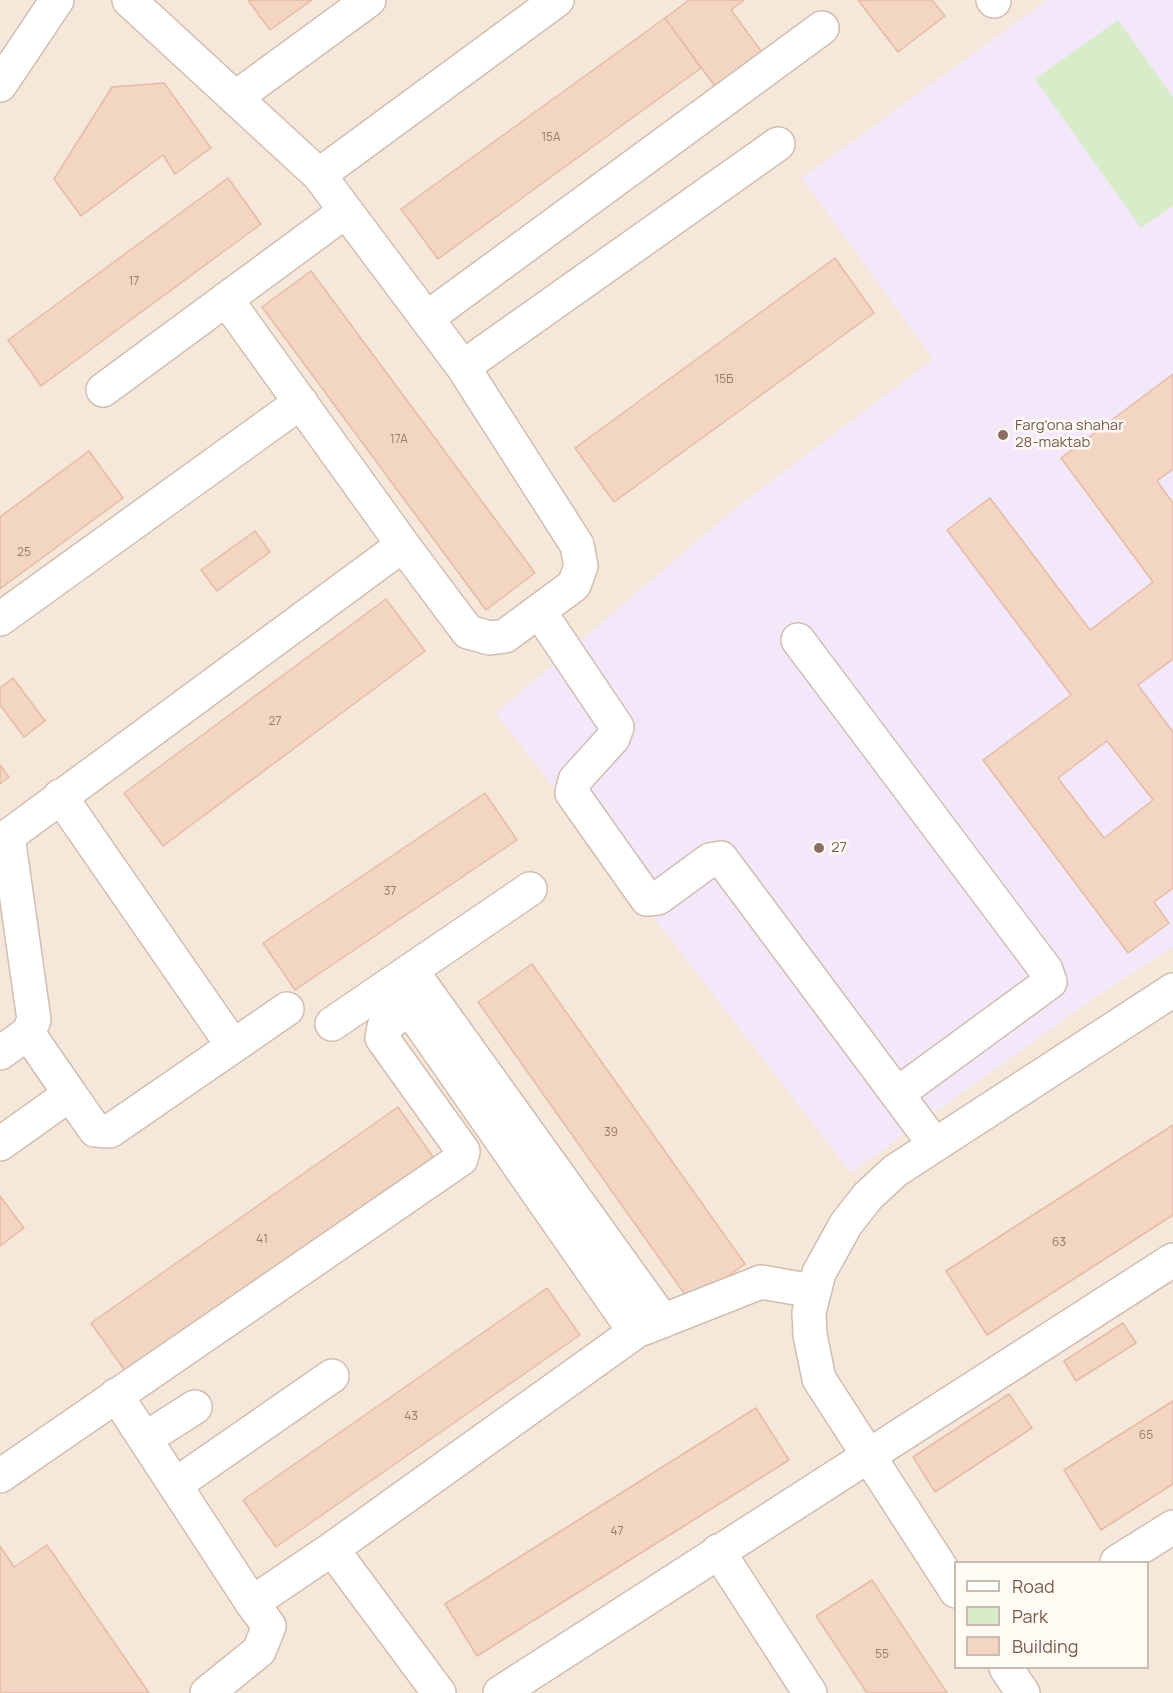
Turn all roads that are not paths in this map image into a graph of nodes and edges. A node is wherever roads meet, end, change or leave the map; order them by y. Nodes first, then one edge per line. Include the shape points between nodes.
1 (57, 0) edge
2 (129, 0) edge
3 (369, 0) edge
4 (557, 0) edge
5 (822, 28) dead end
6 (2, 78) edge
7 (235, 98) junction
8 (778, 144) dead end
9 (319, 175) junction
10 (346, 211) junction
11 (226, 299) junction
12 (427, 318) junction
13 (463, 367) junction
14 (103, 390) dead end
15 (301, 402) junction
16 (403, 545) junction
17 (539, 611) junction
18 (0, 619) edge
19 (798, 640) dead end
20 (60, 795) junction
21 (4, 839) edge
22 (530, 889) dead end
23 (404, 987) junction
24 (1173, 990) edge
25 (287, 1009) dead end
26 (332, 1024) dead end
27 (28, 1033) junction
28 (233, 1046) junction
29 (0, 1053) edge
30 (70, 1094) junction
31 (897, 1094) junction
32 (0, 1144) edge
33 (935, 1145) junction
34 (1173, 1260) edge
35 (813, 1291) junction
36 (649, 1327) junction
37 (332, 1376) dead end
38 (116, 1395) junction
39 (195, 1407) dead end
40 (145, 1439) junction
41 (869, 1457) junction
42 (0, 1476) edge
43 (175, 1485) junction
44 (1173, 1527) edge
45 (332, 1549) junction
46 (718, 1551) junction
47 (1120, 1561) edge
48 (954, 1588) edge
49 (252, 1603) junction
50 (1007, 1669) edge
51 (207, 1693) edge
52 (439, 1693) edge
53 (500, 1693) edge
54 (810, 1693) edge
55 (1023, 1693) edge

1 - 6 street
2 - 7 street
3 - 7 street
4 - 9 street
5 - 12 street
7 - 9 street
8 - 13 street
9 - 10 street
10 - 11 street
10 - 12 street
11 - 14 street
11 - 15 street
12 - 13 street
13 - 17 street via 577,545 581,566 574,585
15 - 16 street
15 - 18 street
16 - 17 street via 468,632 490,638 505,636
16 - 20 street
17 - 31 street via 617,727 613,738 574,780 572,793 646,899 657,898 710,860 721,858
19 - 31 street via 1046,970 1050,982
20 - 21 street
20 - 28 street
21 - 27 street via 34,1020
22 - 23 street
23 - 26 street
23 - 36 street
23 - 38 street via 381,1038 463,1151 461,1159
24 - 33 street
25 - 28 street
27 - 29 street
27 - 30 street
28 - 30 street via 110,1131 95,1130
30 - 32 street
31 - 33 street
33 - 35 street via 895,1171 868,1196 827,1256
34 - 41 street
35 - 36 street via 761,1282
35 - 41 street via 810,1335 819,1379
36 - 45 street
37 - 43 street
38 - 40 street
38 - 42 street
39 - 40 street
40 - 43 street
41 - 46 street
41 - 48 street
43 - 49 street
44 - 47 street
45 - 49 street
45 - 52 street
46 - 53 street
46 - 54 street
49 - 51 street via 269,1626 259,1651
50 - 55 street

